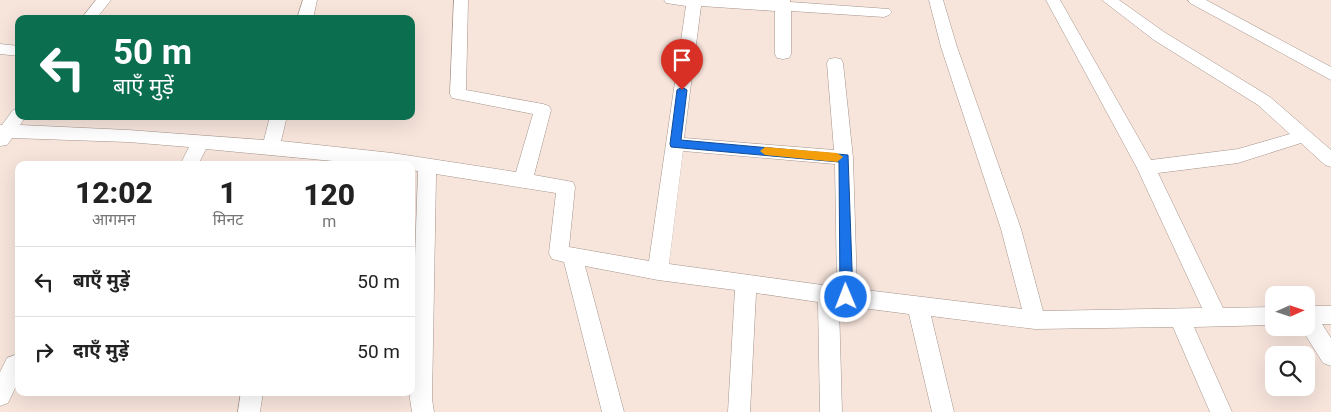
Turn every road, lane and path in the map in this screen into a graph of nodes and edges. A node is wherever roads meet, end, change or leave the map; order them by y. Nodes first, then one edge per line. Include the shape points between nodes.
1 (104, 0) edge
2 (310, 0) edge
3 (461, 0) edge
4 (671, 0) edge
5 (936, 0) edge
6 (1053, 0) edge
7 (1109, 0) edge
8 (1195, 0) edge
9 (694, 1) edge
10 (783, 3) edge
11 (884, 12) dead end
12 (91, 15) edge
13 (306, 15) edge
14 (0, 49) edge
15 (15, 51) edge
16 (782, 54) dead end
17 (835, 62) dead end
18 (1331, 74) edge
19 (15, 119) edge
20 (278, 120) edge
21 (2, 134) edge
22 (1304, 136) junction
23 (201, 142) junction
24 (675, 144) junction
25 (271, 147) junction
26 (289, 157) edge
27 (844, 158) junction
28 (1331, 160) edge
29 (191, 161) edge
30 (350, 161) edge
31 (415, 165) edge
32 (427, 166) junction
33 (1146, 168) junction
34 (523, 180) junction
35 (572, 256) junction
36 (658, 271) junction
37 (746, 283) junction
38 (837, 296) junction
39 (918, 306) junction
40 (1331, 315) edge
41 (1265, 316) edge
42 (1315, 316) edge
43 (1217, 317) junction
44 (1180, 318) junction
45 (1035, 320) junction
46 (1315, 331) edge
47 (1331, 356) edge
48 (11, 365) edge
49 (0, 395) edge
50 (251, 396) edge
51 (249, 412) edge
52 (423, 412) edge
53 (613, 412) edge
54 (739, 412) edge
55 (831, 412) edge
56 (943, 412) edge
57 (1222, 412) edge

1 - 12 street
2 - 13 street
3 - 34 street via 458,94 543,110
4 - 9 street
5 - 45 street via 1011,228
6 - 33 street
7 - 22 street via 1159,36 1264,101
8 - 18 street
9 - 10 street
9 - 24 street
10 - 11 street
10 - 16 street
14 - 15 street
17 - 27 street
19 - 21 street
20 - 25 street
21 - 23 street via 128,136
22 - 28 street
22 - 33 street via 1238,156
23 - 25 street
23 - 29 street
24 - 27 street
24 - 36 street
25 - 26 street
26 - 30 street
27 - 38 street
31 - 32 street
32 - 34 street
32 - 52 street
33 - 43 street
34 - 35 street via 566,187 559,254
35 - 36 street
35 - 53 street
36 - 37 street
37 - 38 street
37 - 54 street
38 - 39 street
38 - 55 street
39 - 45 street
39 - 56 street
40 - 42 street
41 - 43 street
43 - 44 street
44 - 45 street
44 - 57 street
46 - 47 street
48 - 49 street
50 - 51 street

